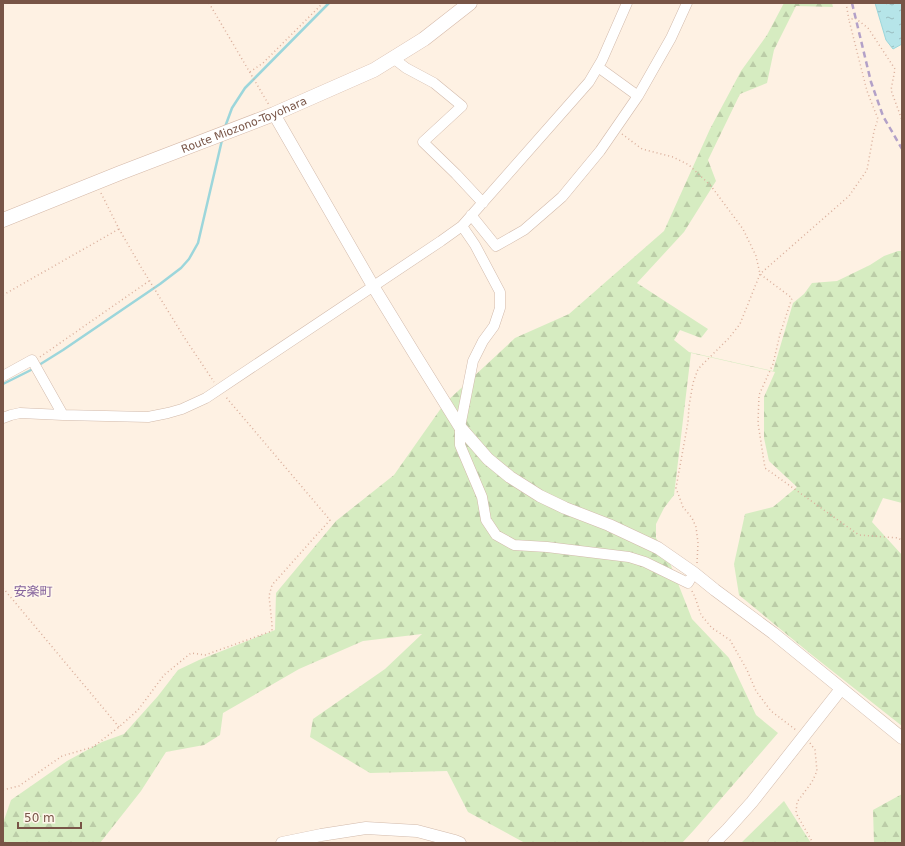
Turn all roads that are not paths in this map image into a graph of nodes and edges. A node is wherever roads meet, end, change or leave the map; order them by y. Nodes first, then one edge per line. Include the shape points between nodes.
1 (470, 3) edge
2 (627, 3) edge
3 (687, 3) edge
4 (394, 58) junction
5 (598, 67) junction
6 (638, 96) junction
7 (274, 114) junction
8 (483, 203) junction
9 (472, 214) junction
10 (3, 220) edge
11 (462, 226) junction
12 (374, 286) junction
13 (3, 376) edge
14 (63, 415) junction
15 (3, 418) edge
16 (460, 427) junction
17 (691, 578) junction
18 (841, 689) junction
19 (902, 738) edge
20 (282, 843) edge
21 (460, 843) edge
22 (714, 843) edge

1 - 4 main road, Route Miozono-Toyohara
2 - 5 street
3 - 6 street
4 - 7 main road, Route Miozono-Toyohara via 374,70
4 - 8 street via 406,68 434,83 462,106 423,142
5 - 6 street
5 - 8 street via 589,82
6 - 9 street via 600,151 562,197 524,230 496,246
7 - 10 main road, Route Miozono-Toyohara
7 - 12 street
8 - 9 street
9 - 11 street
11 - 12 street
11 - 16 street via 500,292 500,308 494,326 473,361
12 - 14 street via 220,390 195,404 158,416
12 - 16 street
13 - 14 street via 32,360
14 - 15 street via 20,413
16 - 17 street via 488,459 510,477 565,508 658,548
16 - 17 street via 460,446 482,497 486,520 496,535 514,545 629,557
17 - 18 street via 715,590 773,633
18 - 19 street
18 - 22 street via 752,802
20 - 21 street via 366,828 417,831

